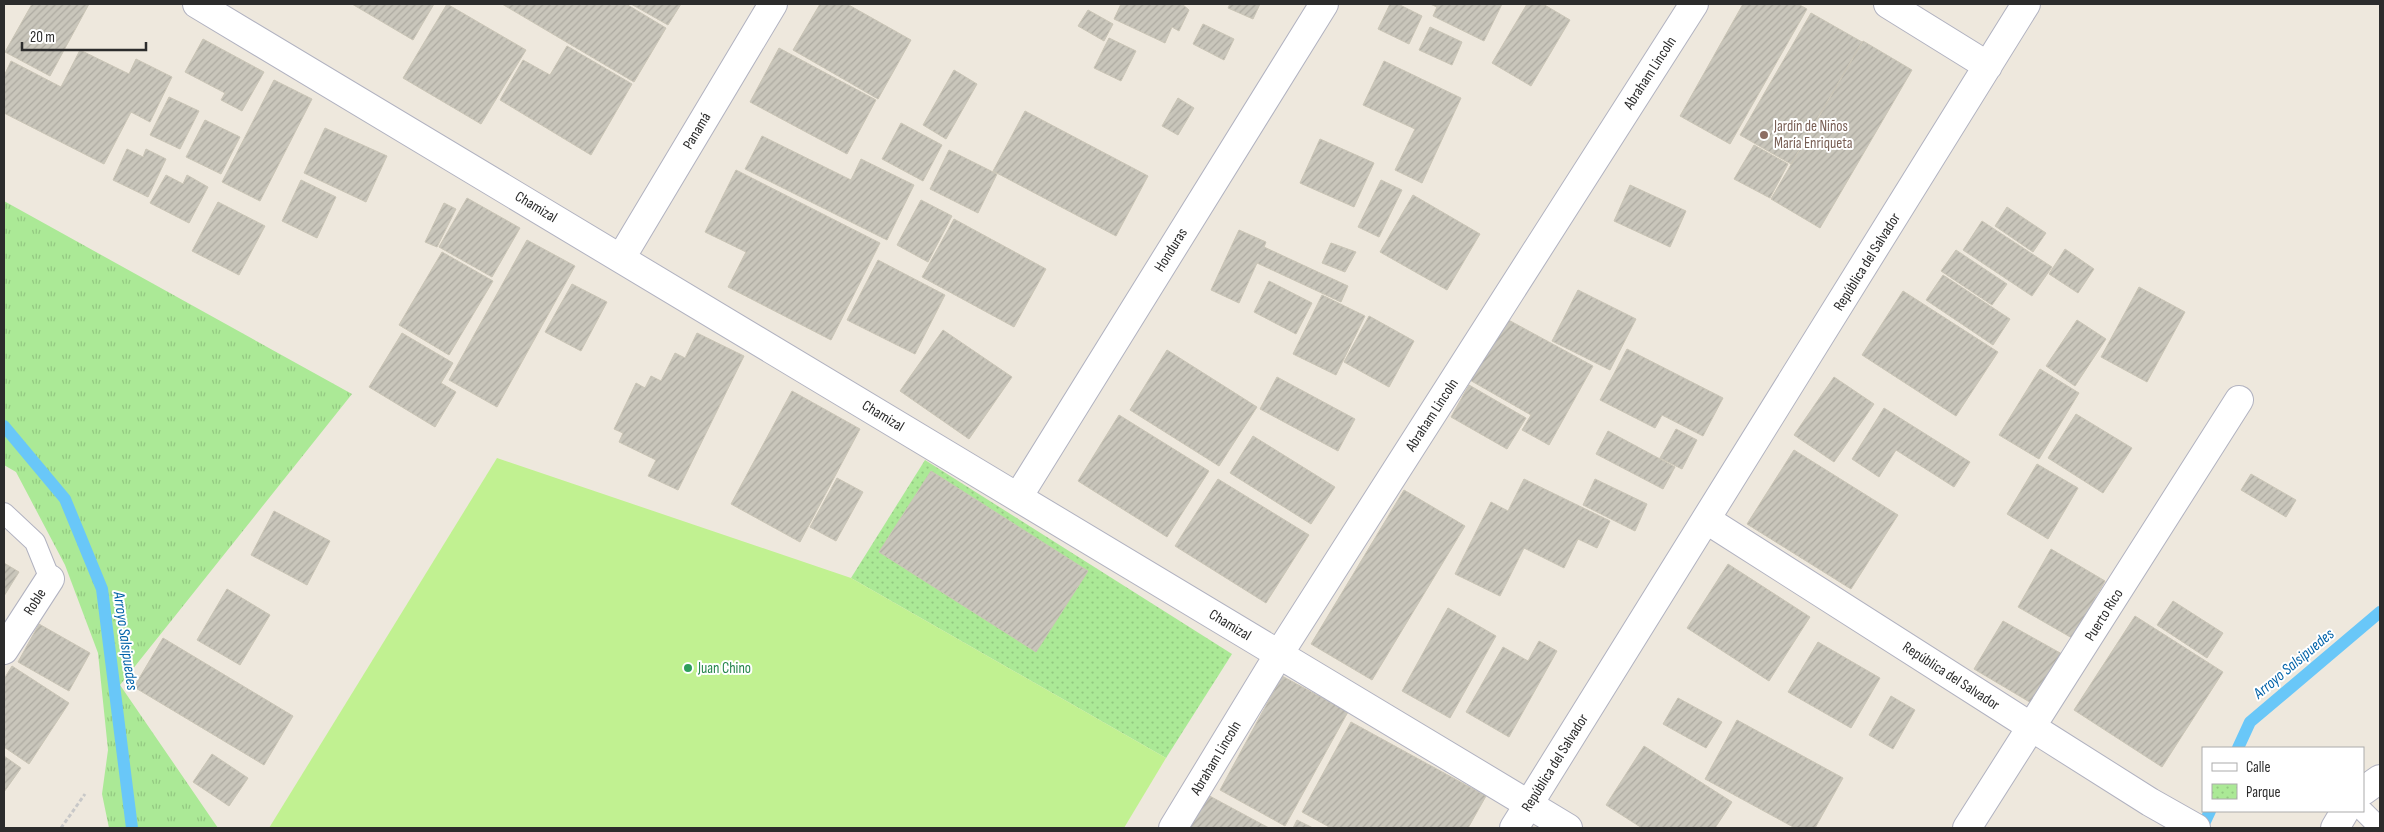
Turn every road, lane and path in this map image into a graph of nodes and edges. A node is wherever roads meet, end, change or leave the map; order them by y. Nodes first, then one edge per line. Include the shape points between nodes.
1 (197, 4) edge
2 (773, 4) edge
3 (1324, 4) edge
4 (1694, 4) edge
5 (1888, 4) edge
6 (2026, 4) edge
7 (1988, 66) junction
8 (621, 258) junction
9 (2239, 400) dead end
10 (1018, 497) junction
11 (4, 513) edge
12 (1707, 520) junction
13 (50, 579) joint
14 (4, 650) edge
15 (1279, 654) junction
16 (2032, 728) junction
17 (2380, 779) edge
18 (2364, 790) edge
19 (85, 794) dead end
20 (1529, 805) junction
21 (2344, 812) edge
22 (2364, 812) edge
23 (62, 828) edge
24 (1173, 828) edge
25 (1514, 828) edge
26 (1568, 828) edge
27 (1967, 828) edge
28 (2196, 828) edge
29 (2335, 828) edge
30 (2380, 828) edge

1 - 8 street, Chamizal
2 - 8 street, Panamá
3 - 10 street, Honduras
4 - 15 street, Abraham Lincoln
5 - 7 street
6 - 7 street, República del Salvador
7 - 12 street, República del Salvador
8 - 10 street, Chamizal
9 - 16 street, Puerto Rico
10 - 15 street, Chamizal
11 - 13 lane via 35,542
12 - 16 street, República del Salvador
12 - 20 street, República del Salvador
13 - 14 street, Roble
15 - 20 street, Chamizal
15 - 24 street, Abraham Lincoln
16 - 27 street, Puerto Rico
16 - 28 street, República del Salvador
17 - 18 street
19 - 23 path
20 - 25 street, República del Salvador
20 - 26 street, Chamizal
21 - 29 street
22 - 30 lane

